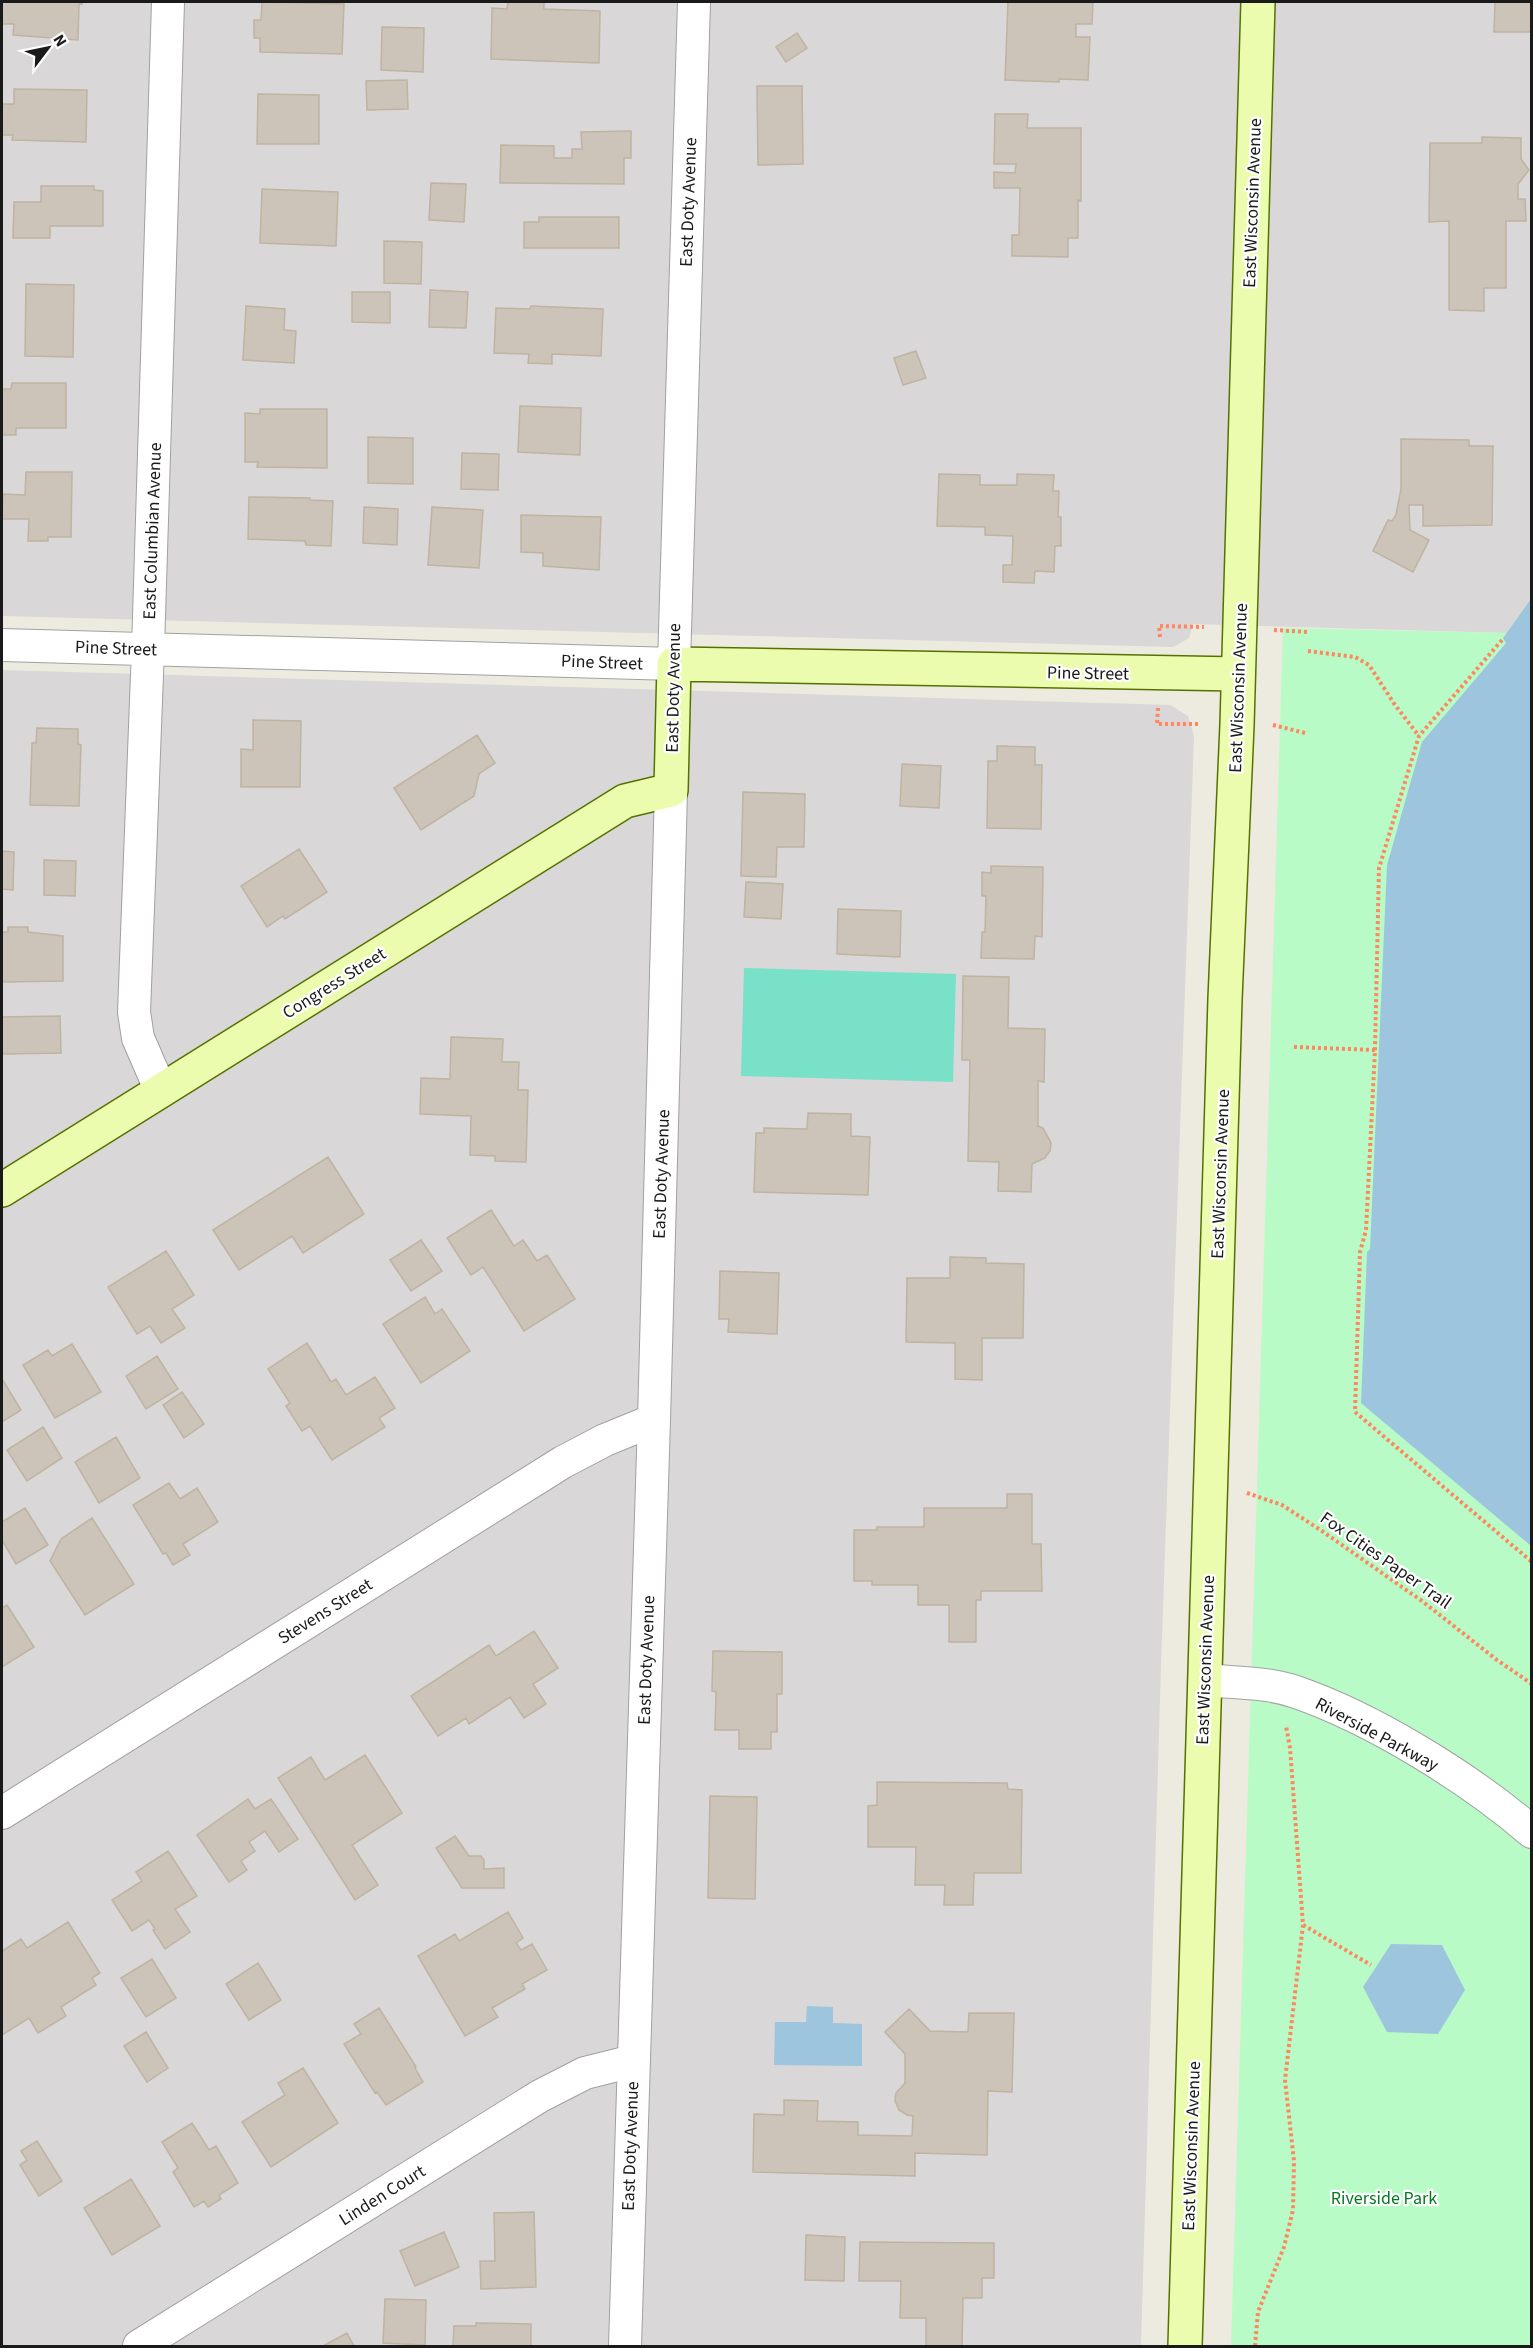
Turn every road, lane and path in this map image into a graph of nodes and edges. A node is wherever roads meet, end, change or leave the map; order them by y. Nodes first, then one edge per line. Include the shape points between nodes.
1 (168, 2) edge
2 (694, 2) edge
3 (1258, 2) edge
4 (1502, 640) dead end
5 (2, 645) edge
6 (148, 648) junction
7 (1308, 651) dead end
8 (674, 664) junction
9 (1238, 674) junction
10 (1419, 736) junction
11 (671, 790) junction
12 (1294, 1047) dead end
13 (1375, 1050) junction
14 (161, 1091) junction
15 (2, 1190) edge
16 (654, 1420) junction
17 (1210, 1488) junction
18 (1532, 1563) edge
19 (1205, 1680) junction
20 (1532, 1684) edge
21 (1285, 1721) dead end
22 (2, 1813) edge
23 (1532, 1832) edge
24 (1303, 1925) junction
25 (1371, 1965) dead end
26 (633, 2061) junction
27 (139, 2346) edge
28 (625, 2346) edge
29 (1185, 2346) edge
30 (1255, 2346) edge

1 - 6 street, East Columbian Avenue
2 - 8 street, East Doty Avenue
3 - 9 main road, East Wisconsin Avenue
4 - 10 path
5 - 6 street, Pine Street
6 - 8 street, Pine Street
6 - 14 street, East Columbian Avenue via 134,1012 138,1038
7 - 10 path via 1355,657 1369,665
8 - 9 main road, Pine Street
8 - 11 main road, East Doty Avenue
9 - 17 main road, East Wisconsin Avenue
10 - 13 path via 1379,868
11 - 14 main road, Congress Street via 625,801
11 - 16 street, East Doty Avenue
12 - 13 path
13 - 18 path via 1366,1230 1360,1252 1355,1412
14 - 15 main road, Congress Street
16 - 22 street, Stevens Street via 563,1462
16 - 26 street, East Doty Avenue
17 - 19 main road, East Wisconsin Avenue
17 - 20 path, Fox Cities Paper Trail via 1252,1494 1282,1505 1422,1601
19 - 23 street, Riverside Parkway via 1278,1687 1331,1707 1438,1764
19 - 29 main road, East Wisconsin Avenue
21 - 24 path
24 - 25 path
24 - 30 path via 1285,2080 1294,2161 1293,2210 1284,2247 1258,2312
26 - 27 street, Linden Court via 585,2073 540,2096
26 - 28 street, East Doty Avenue

